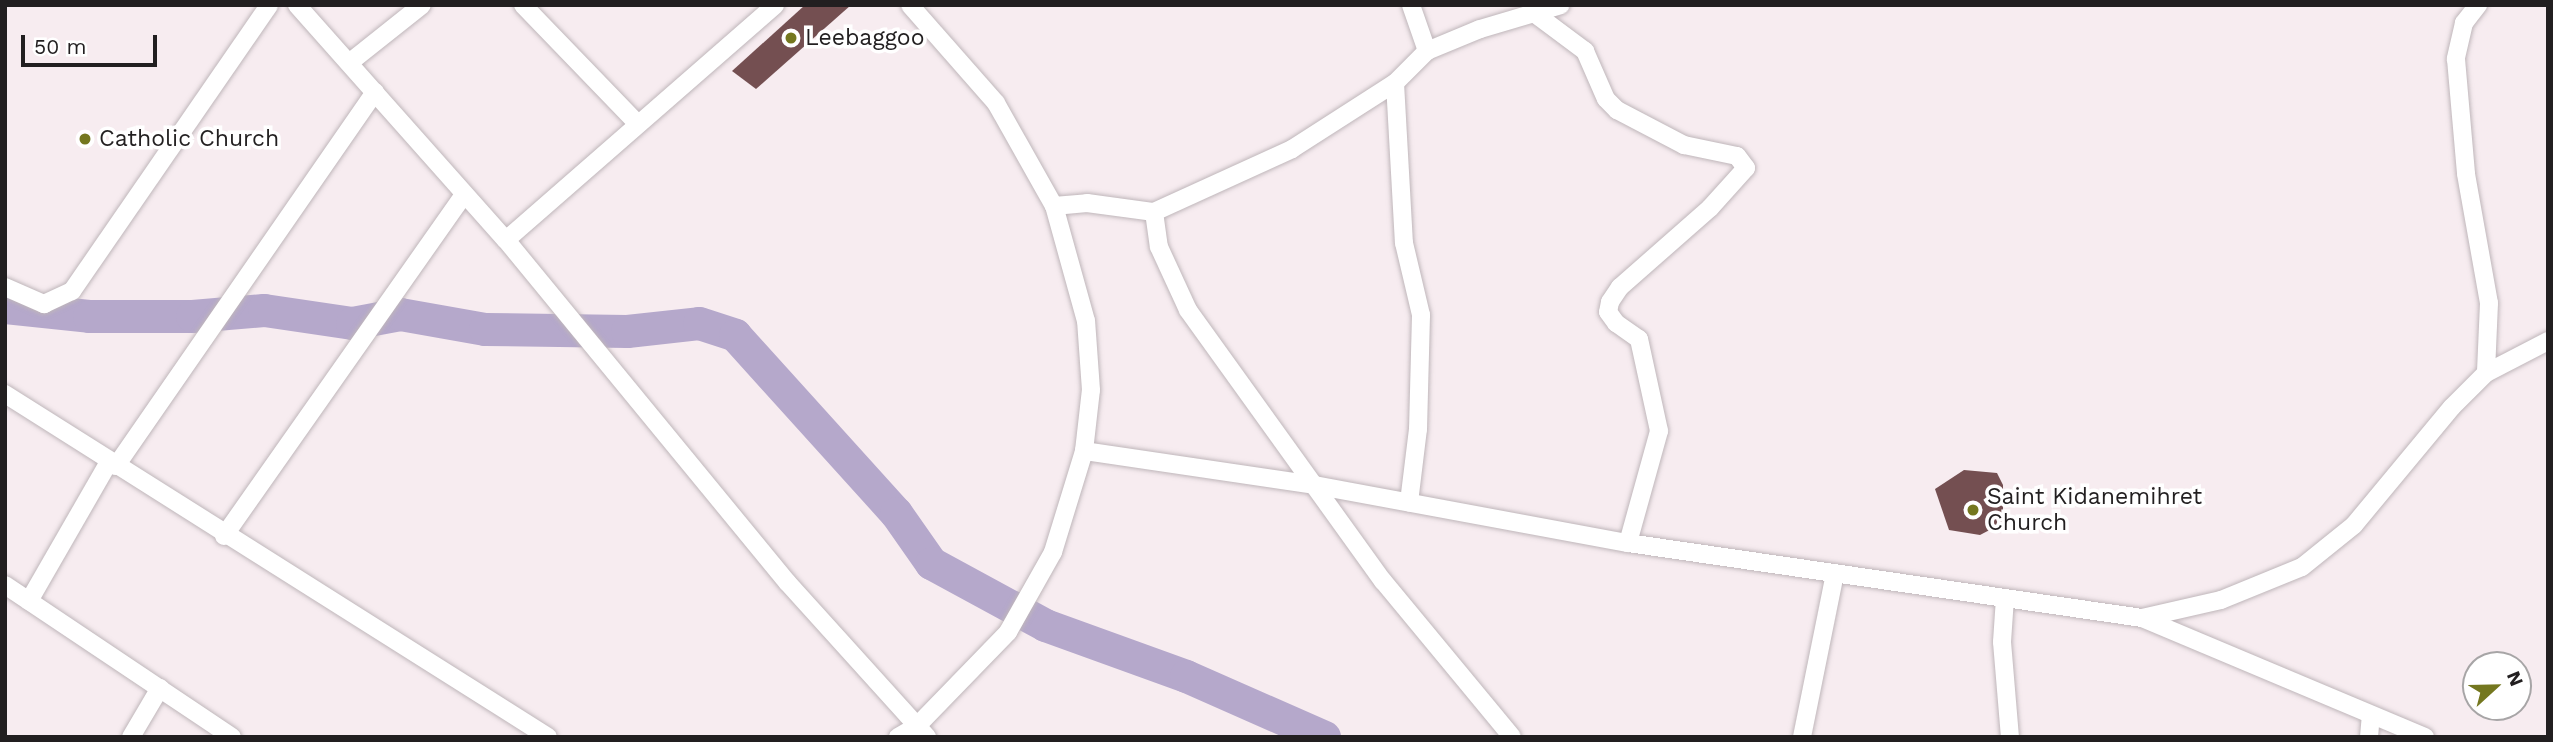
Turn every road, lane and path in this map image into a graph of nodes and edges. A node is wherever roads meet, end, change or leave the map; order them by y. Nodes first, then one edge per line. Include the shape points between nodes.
1 (269, 5) edge
2 (297, 5) edge
3 (422, 5) edge
4 (523, 5) edge
5 (775, 5) edge
6 (910, 5) edge
7 (1411, 5) edge
8 (1561, 5) edge
9 (2479, 5) edge
10 (1534, 13) junction
11 (1427, 51) junction
12 (349, 63) junction
13 (1395, 83) junction
14 (375, 92) junction
15 (638, 124) junction
16 (464, 195) junction
17 (1054, 206) junction
18 (1154, 212) junction
19 (506, 240) junction
20 (5, 287) edge
21 (2548, 341) edge
22 (2486, 373) junction
23 (5, 394) edge
24 (1084, 451) junction
25 (113, 464) junction
26 (1314, 485) junction
27 (1409, 502) junction
28 (224, 536) junction
29 (1628, 543) junction
30 (1835, 573) junction
31 (5, 585) edge
32 (2005, 598) junction
33 (29, 601) junction
34 (2142, 618) junction
35 (160, 688) junction
36 (2371, 716) junction
37 (922, 731) edge
38 (131, 737) edge
39 (232, 737) edge
40 (548, 737) edge
41 (898, 737) edge
42 (1511, 737) edge
43 (1802, 737) edge
44 (2010, 737) edge
45 (2370, 737) edge
46 (2425, 737) edge

1 - 20 street via 72,291 44,304
2 - 12 street
3 - 12 street
4 - 15 street
5 - 15 street
6 - 17 street via 996,103
7 - 11 street
8 - 10 street
9 - 22 street via 2464,23 2456,60 2466,174 2489,303
10 - 11 street
10 - 29 street via 1585,51 1606,99 1617,110 1684,145 1737,156 1746,168 1710,208 1620,287 1610,302 1608,312 1616,323 1639,339 1659,431
11 - 13 street
12 - 14 street
13 - 18 street via 1293,149
13 - 27 street via 1404,243 1421,315 1418,429
14 - 16 street
14 - 25 street
15 - 19 street
16 - 19 street
16 - 28 street
17 - 18 street via 1087,203
17 - 24 street via 1086,321 1091,390
18 - 26 street via 1159,247 1188,310
19 - 37 street via 787,582
21 - 22 street
22 - 34 street via 2354,525 2302,567 2221,600
23 - 25 street
24 - 26 street
24 - 37 street via 1053,552 1008,632
25 - 28 street
25 - 33 street
26 - 27 street
26 - 42 street via 1383,581
27 - 29 street
28 - 40 street via 389,634
29 - 30 street
30 - 32 street
30 - 43 street
31 - 33 street
32 - 34 street
32 - 44 street via 2002,642
33 - 35 street
34 - 36 street
35 - 38 street
35 - 39 street
36 - 45 street
36 - 46 street
37 - 41 street

